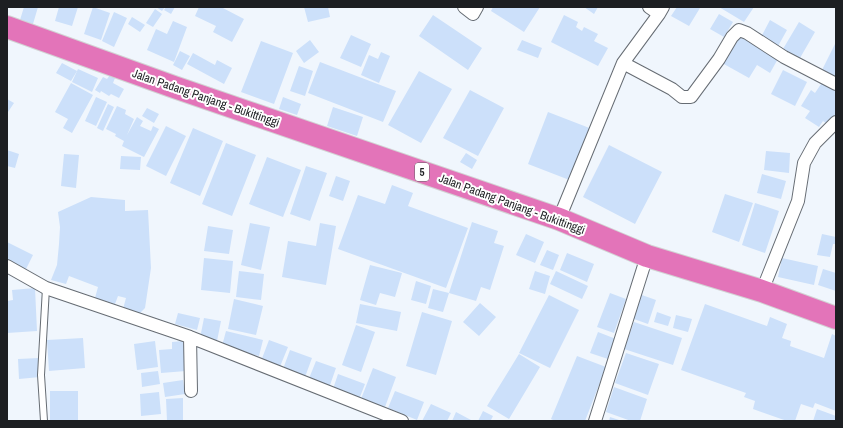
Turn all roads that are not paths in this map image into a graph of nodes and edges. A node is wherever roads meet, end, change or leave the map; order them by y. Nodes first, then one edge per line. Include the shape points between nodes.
1 (464, 7) edge
2 (477, 7) edge
3 (649, 7) edge
4 (661, 10) edge
5 (7, 27) edge
6 (623, 63) junction
7 (836, 84) edge
8 (836, 122) edge
9 (560, 219) junction
10 (647, 256) junction
11 (7, 266) edge
12 (46, 288) junction
13 (762, 291) junction
14 (836, 318) edge
15 (190, 337) junction
16 (191, 391) dead end
17 (44, 421) edge
18 (402, 421) edge
19 (595, 421) edge

1 - 2 street via 473,14
3 - 4 street
4 - 6 street
5 - 9 highway, Jalan Padang Panjang - Bukittinggi / 5
6 - 7 street via 682,96 691,97 732,37 740,30
6 - 9 street
8 - 13 street via 815,143 804,163 798,201
9 - 10 highway, Jalan Padang Panjang - Bukittinggi / 5
10 - 13 highway, Jalan Padang Panjang - Bukittinggi / 5
10 - 19 street
11 - 12 street
12 - 15 street
12 - 17 lane via 41,375
13 - 14 highway, Jalan Padang Panjang - Bukittinggi / 5
15 - 16 street
15 - 18 street

